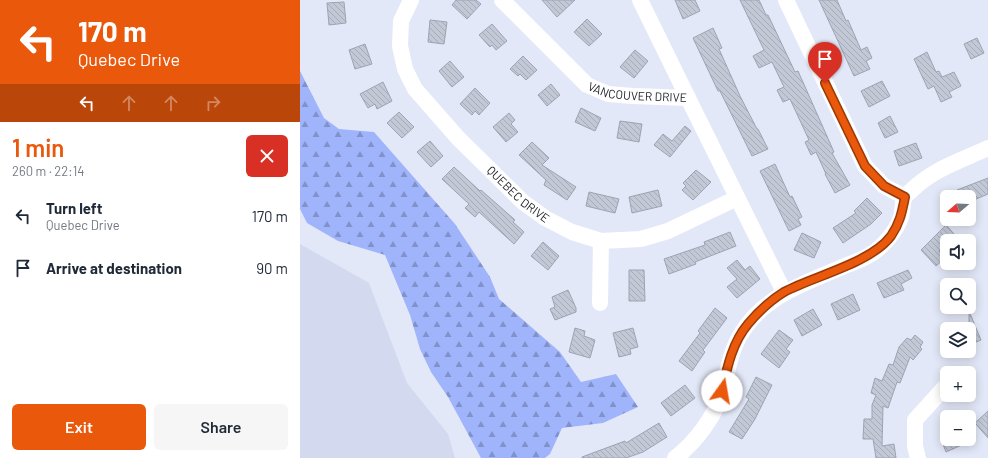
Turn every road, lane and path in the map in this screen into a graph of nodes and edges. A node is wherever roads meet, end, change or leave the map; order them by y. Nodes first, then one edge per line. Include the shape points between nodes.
1 (411, 0) edge
2 (502, 0) edge
3 (640, 0) edge
4 (786, 0) edge
5 (688, 98) junction
6 (988, 148) edge
7 (905, 197) junction
8 (737, 198) junction
9 (600, 241) junction
10 (784, 292) junction
11 (600, 303) dead end
12 (940, 393) edge
13 (675, 458) edge
14 (918, 458) edge

1 - 9 street, QUEBEC DRIVE via 401,21 400,46 405,69 414,89 458,138 523,202 545,218 572,232
2 - 5 street, VANCOUVER DRIVE via 587,85 608,94
3 - 5 street
4 - 7 street via 865,166 884,186
5 - 8 street, VANCOUVER DRIVE
6 - 7 street via 943,168 921,181
7 - 10 street via 901,218 890,237 872,254
8 - 9 street, QUEBEC DRIVE via 668,231 641,239
8 - 10 street, VANCOUVER DRIVE
9 - 11 street
10 - 13 street via 747,324 735,343 722,391 712,415
12 - 14 street via 915,420 915,446

